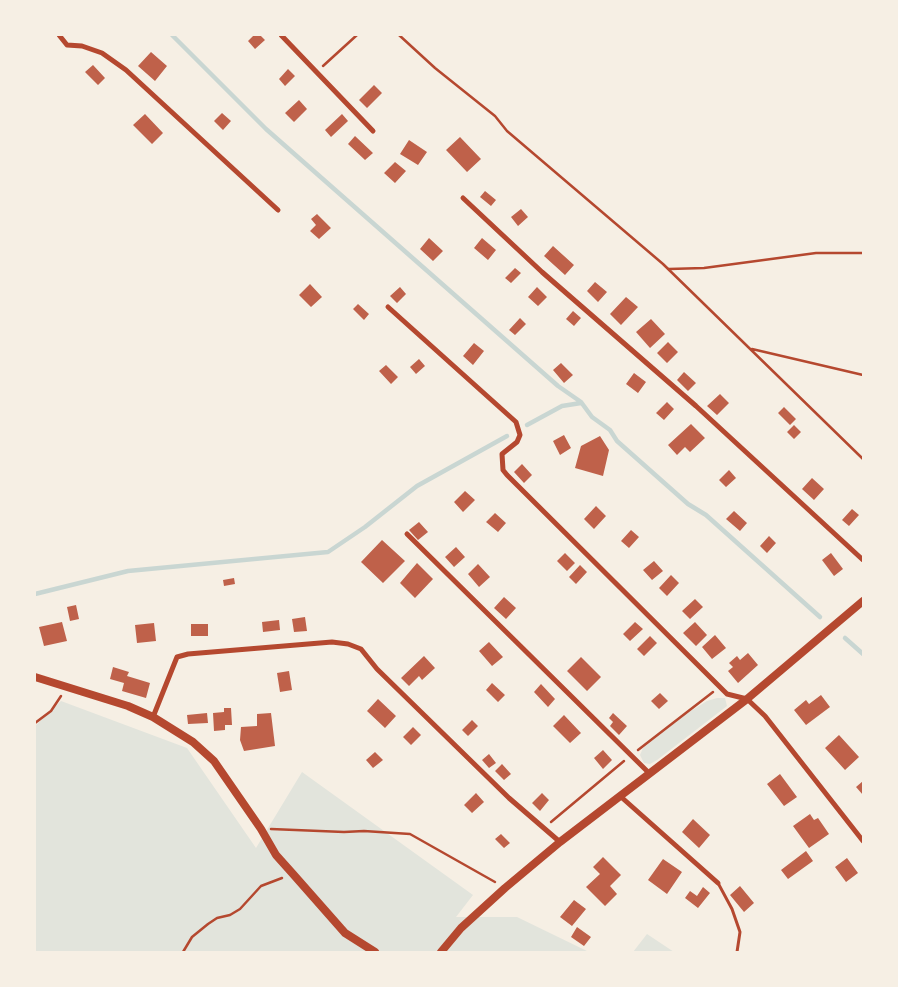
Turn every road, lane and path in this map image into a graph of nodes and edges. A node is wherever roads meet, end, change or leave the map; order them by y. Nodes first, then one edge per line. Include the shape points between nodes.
1 (59, 35) edge
2 (281, 35) edge
3 (357, 35) edge
4 (399, 35) edge
5 (317, 72) junction
6 (373, 131) dead end
7 (464, 198) dead end
8 (278, 210) dead end
9 (863, 253) edge
10 (669, 269) junction
11 (388, 307) dead end
12 (750, 349) junction
13 (863, 375) edge
14 (863, 459) edge
15 (407, 534) dead end
16 (863, 560) edge
17 (863, 601) edge
18 (35, 677) edge
19 (67, 686) junction
20 (747, 699) junction
21 (153, 717) junction
22 (35, 723) edge
23 (650, 774) junction
24 (620, 796) junction
25 (261, 829) junction
26 (863, 841) edge
27 (560, 842) junction
28 (292, 874) junction
29 (718, 884) joint
30 (505, 888) junction
31 (183, 952) edge
32 (375, 952) edge
33 (441, 952) edge
34 (737, 952) edge

1 - 8 street via 67,45 102,53 126,70
2 - 5 street
3 - 5 path
4 - 10 path
5 - 6 street
7 - 16 street
9 - 10 path via 816,253 704,268
10 - 12 path
11 - 20 street via 516,422 520,435 517,442 502,454 503,470 507,476 727,694
12 - 13 path
12 - 14 path
15 - 23 street
17 - 20 street
18 - 19 street
19 - 21 street
19 - 22 path via 51,711
20 - 23 street
20 - 26 street via 765,716
21 - 25 street via 193,742 214,761
21 - 27 street via 177,657 332,642 348,644 361,649 377,669 502,792
23 - 24 street
24 - 27 street
24 - 29 street
25 - 28 street
25 - 30 path via 410,834
27 - 30 street
28 - 31 path via 261,886 240,909 230,916 217,918 192,937
28 - 32 street via 345,933
29 - 34 lane via 740,932
30 - 33 street via 461,928

